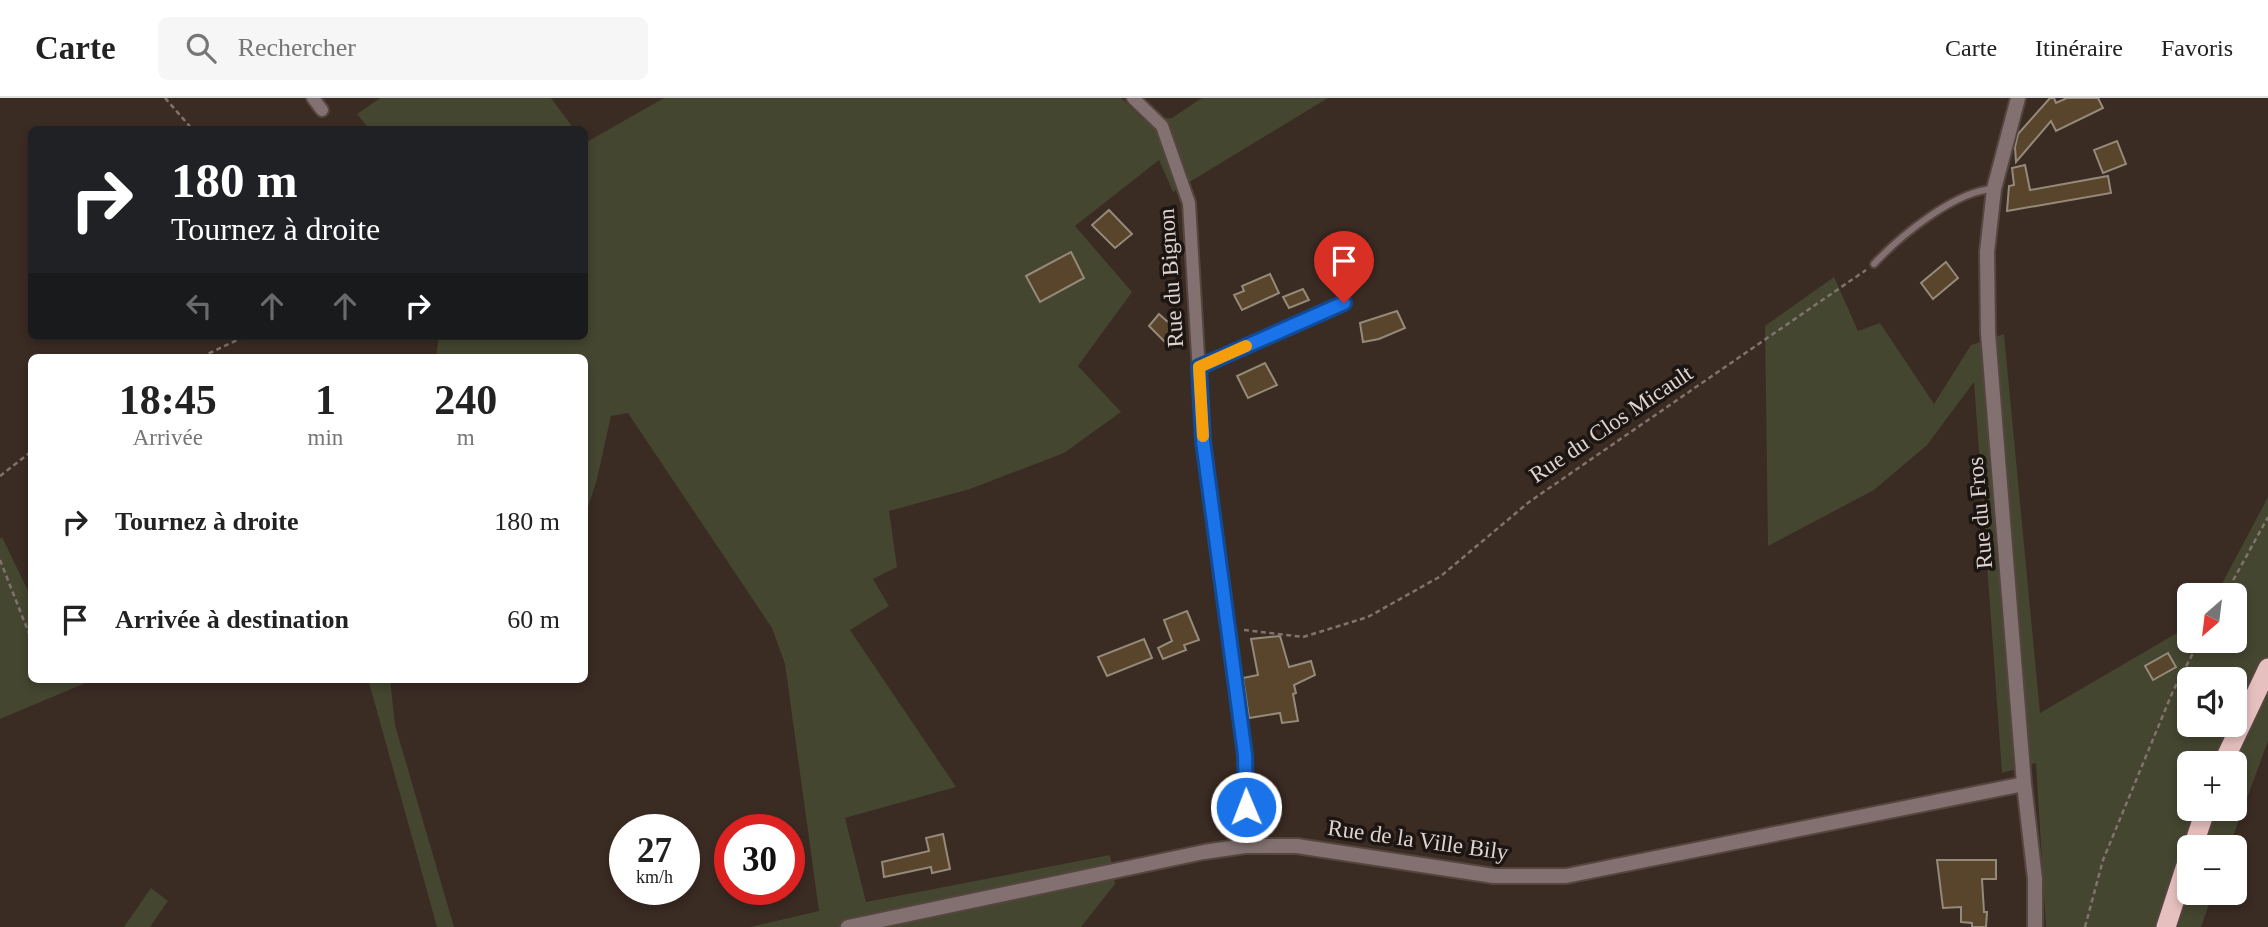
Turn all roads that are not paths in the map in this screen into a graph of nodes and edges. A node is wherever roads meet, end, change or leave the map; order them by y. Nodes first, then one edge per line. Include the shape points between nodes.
1 (313, 98) edge
2 (1133, 98) edge
3 (2018, 98) edge
4 (321, 110) dead end
5 (1994, 188) junction
6 (1874, 264) road end
7 (1344, 303) dead end
8 (1199, 367) junction
9 (2268, 667) edge
10 (2229, 751) edge
11 (2024, 784) junction
12 (1245, 846) junction
13 (2177, 893) edge
14 (848, 927) edge
15 (2035, 927) edge
16 (2166, 927) edge

1 - 4 street
2 - 8 street, Rue du Bignon via 1163,126 1189,203
3 - 5 street, Rue du Fros
5 - 6 lane via 1956,199
5 - 11 street, Rue du Fros via 1987,252 1988,333
7 - 8 street
8 - 12 street, Rue du Bignon via 1203,441 1245,755
9 - 10 highway
11 - 12 street, Rue de la Ville Bily via 1566,876 1494,876 1297,846
11 - 15 street, Rue du Fros via 2035,879
12 - 14 street, Rue de la Ville Bily
13 - 16 highway

